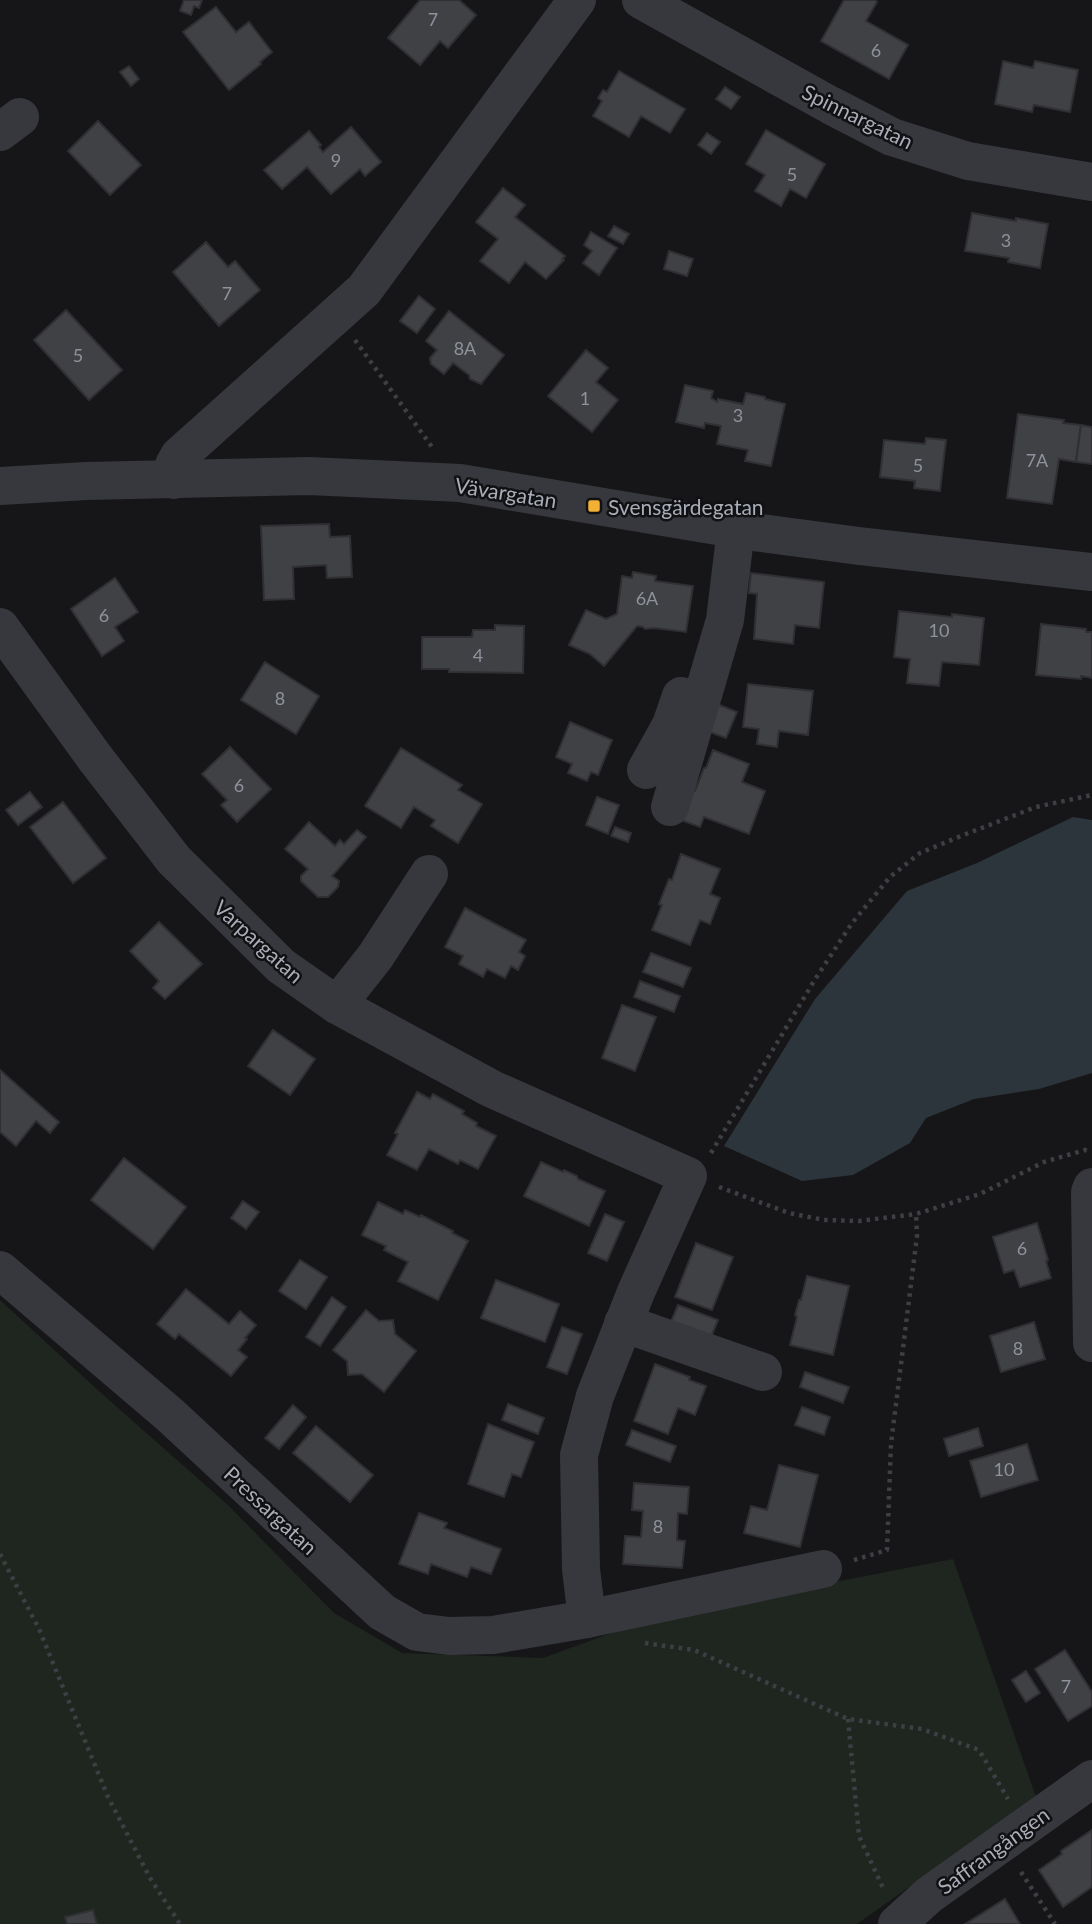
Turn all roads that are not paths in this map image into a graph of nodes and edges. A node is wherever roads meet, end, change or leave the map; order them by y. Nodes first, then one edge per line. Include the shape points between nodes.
1 (577, 0) edge
2 (641, 0) edge
3 (1092, 182) edge
4 (174, 480) junction
5 (0, 486) edge
6 (723, 527) junction
7 (1092, 572) edge
8 (0, 627) edge
9 (646, 770) dead end
10 (670, 807) dead end
11 (429, 874) dead end
12 (337, 1005) junction
13 (1092, 1187) edge
14 (0, 1270) edge
15 (623, 1323) junction
16 (1092, 1343) edge
17 (763, 1372) dead end
18 (823, 1569) road end
19 (587, 1619) junction
20 (1092, 1779) edge
21 (898, 1923) edge

1 - 4 street via 364,290 179,456
2 - 3 street, Spinnargatan via 892,137 968,161
4 - 5 street, Vävargatan
4 - 6 street, Vävargatan via 309,476 460,483
6 - 7 street, Vävargatan
6 - 9 street via 694,655 671,725
6 - 10 street via 725,620
8 - 12 street, Varpargatan via 174,860 281,966
11 - 12 street via 375,957
12 - 15 street, Varpargatan via 492,1089 688,1175
13 - 16 street
14 - 19 street, Pressargatan via 170,1415 382,1612 417,1632 449,1636 493,1635
15 - 17 street
15 - 19 street via 594,1396 579,1455 581,1569
18 - 19 street, Pressargatan
20 - 21 street, Saffrangången via 929,1895

